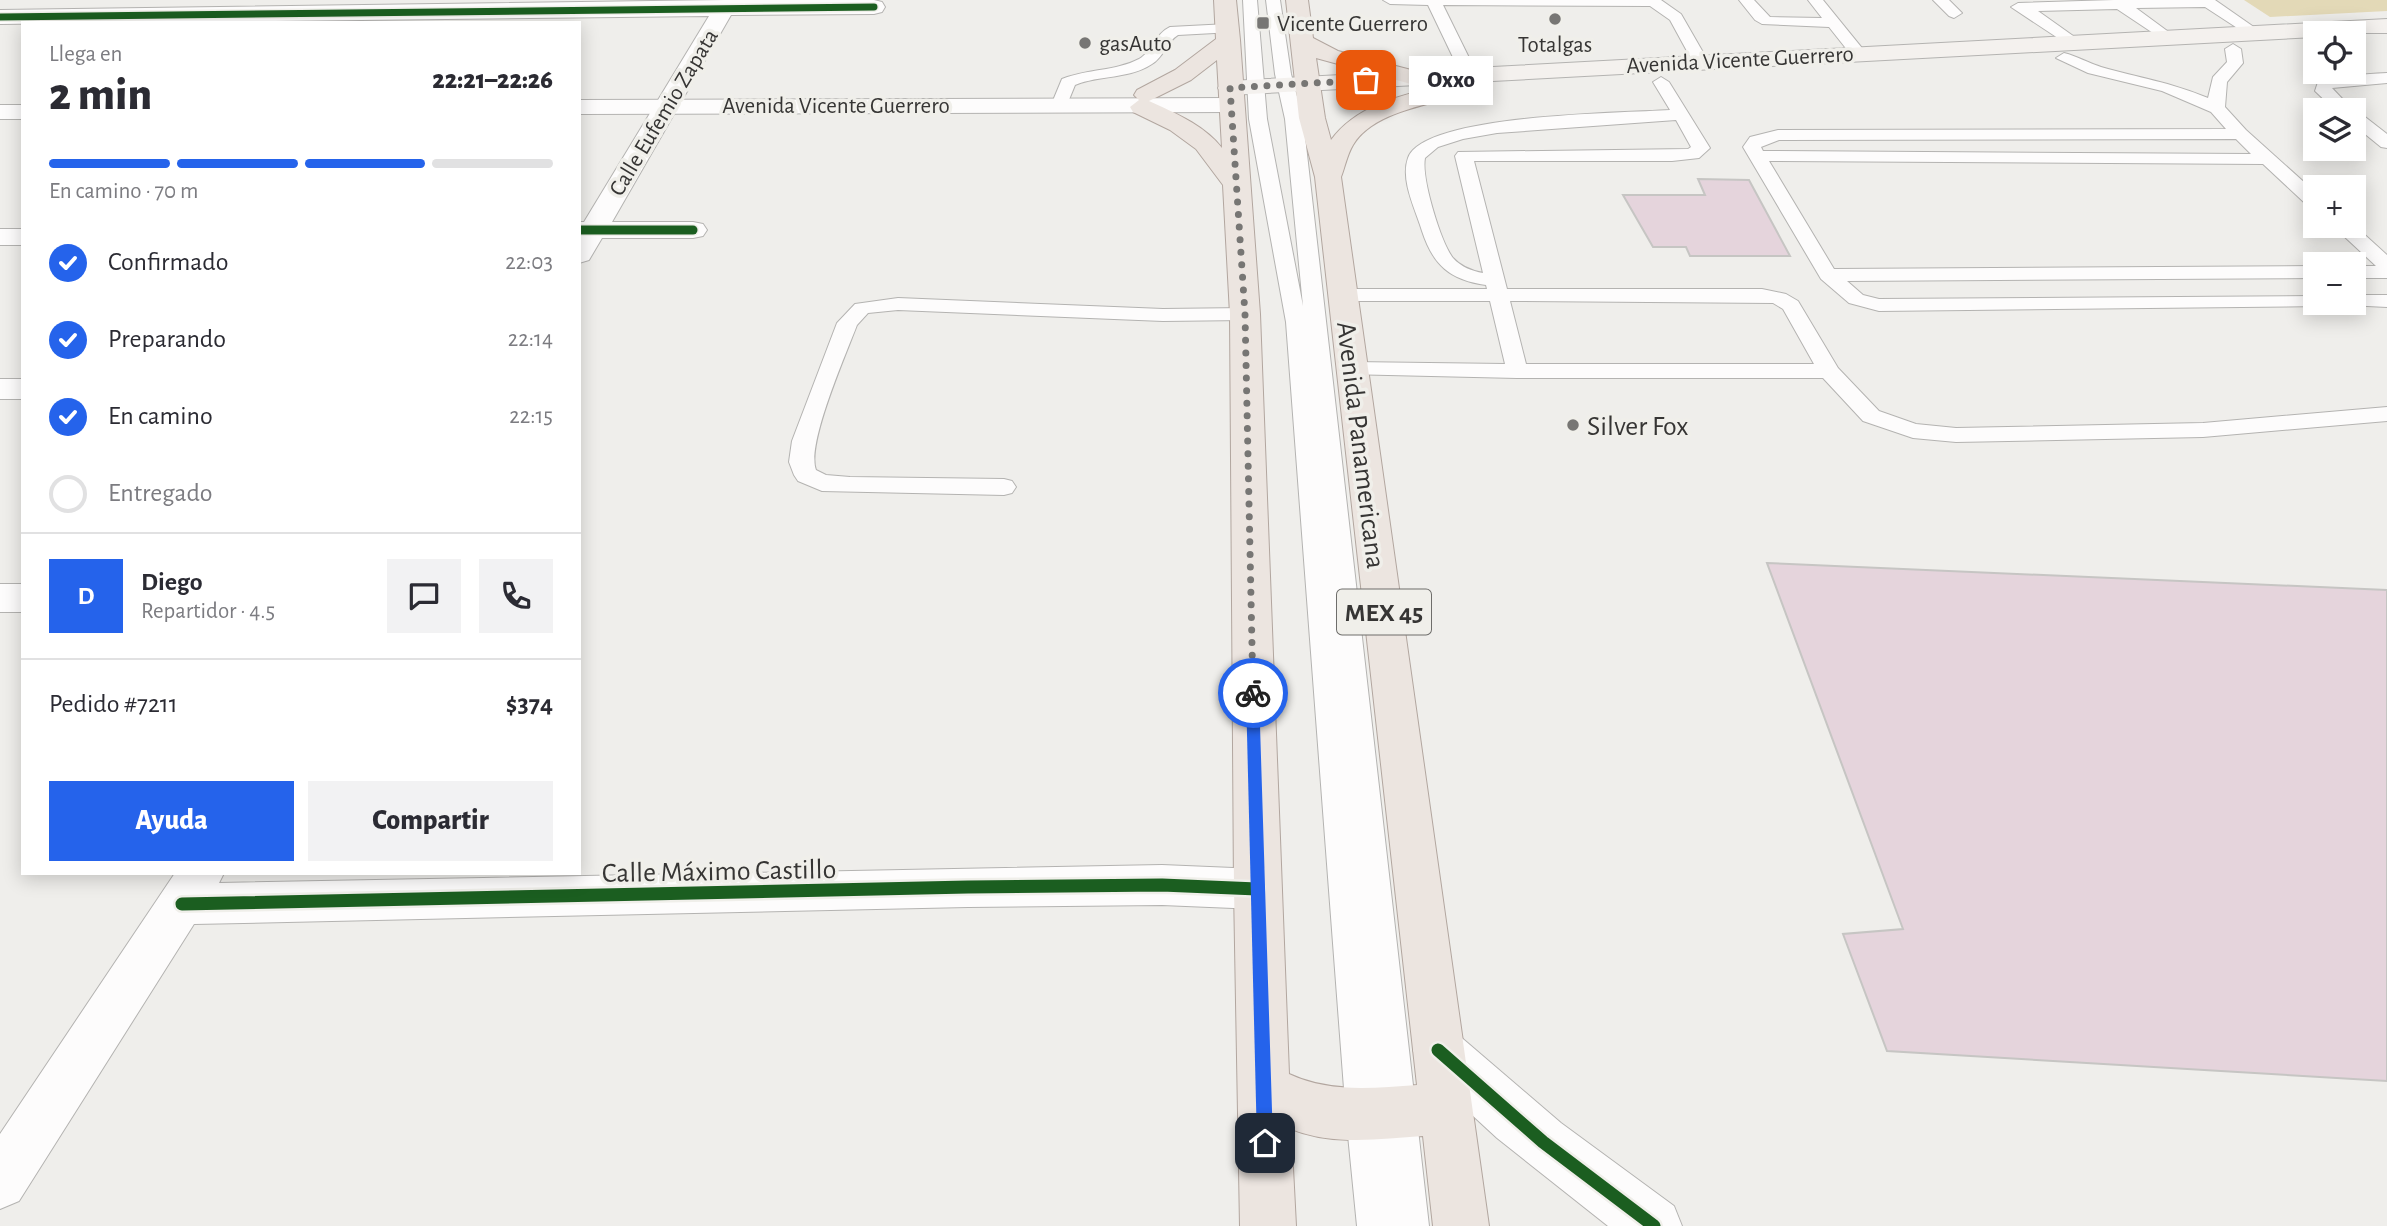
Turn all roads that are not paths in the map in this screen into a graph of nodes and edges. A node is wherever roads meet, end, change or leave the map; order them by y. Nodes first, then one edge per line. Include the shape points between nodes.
1 (1273, 0) edge
2 (1297, 0) edge
3 (1390, 0) edge
4 (1746, 0) edge
5 (1815, 0) edge
6 (1940, 0) edge
7 (1434, 1) edge
8 (2207, 1) edge
9 (2011, 4) edge
10 (2120, 5) junction
11 (333, 7) edge
12 (725, 7) junction
13 (874, 7) dead end
14 (1954, 13) dead end
15 (1233, 17) edge
16 (0, 18) edge
17 (1833, 23) junction
18 (2387, 26) edge
19 (2253, 32) junction
20 (2165, 36) junction
21 (1302, 41) junction
22 (2387, 41) edge
23 (2366, 42) edge
24 (2303, 45) edge
25 (2067, 49) junction
26 (2233, 49) junction
27 (1858, 52) junction
28 (1700, 61) junction
29 (1469, 75) junction
30 (1411, 77) junction
31 (2387, 78) edge
32 (1661, 82) junction
33 (1298, 92) junction
34 (1437, 94) junction
35 (1243, 95) junction
36 (2331, 98) edge
37 (1144, 101) junction
38 (1060, 103) junction
39 (664, 106) junction
40 (581, 107) edge
41 (2217, 108) junction
42 (0, 112) edge
43 (21, 112) edge
44 (1681, 115) junction
45 (2366, 127) edge
46 (2240, 134) junction
47 (1434, 142) junction
48 (2387, 144) edge
49 (1464, 156) junction
50 (1756, 156) junction
51 (2267, 159) junction
52 (1328, 177) junction
53 (1235, 182) junction
54 (2303, 191) edge
55 (587, 230) edge
56 (692, 230) dead end
57 (0, 237) edge
58 (21, 237) edge
59 (2357, 238) edge
60 (581, 248) edge
61 (2387, 265) edge
62 (2303, 272) edge
63 (2366, 272) edge
64 (2387, 272) edge
65 (1828, 275) junction
66 (1495, 287) junction
67 (1343, 295) junction
68 (2366, 301) edge
69 (2387, 301) edge
70 (2303, 302) edge
71 (1245, 314) junction
72 (1353, 369) junction
73 (1517, 371) junction
74 (1829, 371) junction
75 (0, 389) edge
76 (21, 389) edge
77 (2387, 414) edge
78 (1004, 487) dead end
79 (0, 598) edge
80 (21, 598) edge
81 (192, 889) edge
82 (1257, 889) junction
83 (1438, 1050) junction
84 (1263, 1088) junction
85 (1402, 1112) junction
86 (0, 1182) edge
87 (1268, 1226) edge
88 (1376, 1226) edge
89 (1409, 1226) edge
90 (1461, 1226) edge
91 (1654, 1226) edge

1 - 33 lane
2 - 21 main road, Avenida Panamericana / MEX 45
3 - 7 lane
4 - 17 lane via 1767,21
5 - 17 lane
6 - 14 lane
7 - 28 lane via 1665,5
7 - 29 lane
8 - 10 lane
8 - 19 lane
9 - 10 lane
9 - 25 lane via 2042,19
10 - 20 lane
11 - 12 street
11 - 16 street
12 - 13 street
12 - 39 street, Calle Eufemio Zapata
15 - 35 main road
15 - 37 main road via 1183,75
15 - 38 lane via 1167,34 1161,50 1143,65 1080,76 1068,82
17 - 27 lane
18 - 19 main road, Avenida Vicente Guerrero
19 - 20 main road, Avenida Vicente Guerrero
20 - 25 main road, Avenida Vicente Guerrero
21 - 30 main road via 1330,56
21 - 33 main road, Avenida Panamericana / MEX 45
22 - 23 main road
24 - 26 main road, Avenida Vicente Guerrero
25 - 26 main road, Avenida Vicente Guerrero
25 - 27 main road, Avenida Vicente Guerrero
25 - 32 main road, Avenida Vicente Guerrero
25 - 41 lane via 2094,70 2167,87
26 - 41 lane via 2235,63 2220,77 2214,93
27 - 28 main road, Avenida Vicente Guerrero
28 - 29 main road, Avenida Vicente Guerrero
29 - 30 main road, Avenida Vicente Guerrero
30 - 33 main road, Avenida Vicente Guerrero
31 - 36 lane via 2333,81 2324,85 2323,91
32 - 34 main road, Avenida Vicente Guerrero
32 - 44 lane
33 - 34 main road, Avenida Vicente Guerrero
33 - 35 main road, Avenida Vicente Guerrero
33 - 52 main road, Avenida Panamericana / MEX 45
33 - 85 lane
34 - 52 main road via 1396,106 1358,126 1341,143
35 - 37 street, Avenida Vicente Guerrero
35 - 53 main road
35 - 85 lane via 1296,322
37 - 38 street, Avenida Vicente Guerrero
37 - 53 main road via 1205,144
38 - 39 street, Avenida Vicente Guerrero
39 - 40 street, Avenida Vicente Guerrero
39 - 55 street, Calle Eufemio Zapata
41 - 46 lane
42 - 43 street
44 - 47 lane via 1507,125
44 - 49 lane via 1701,148 1693,154
45 - 48 lane
46 - 50 lane via 1778,135 1756,141 1752,147
46 - 51 lane
47 - 49 lane
47 - 66 lane via 1418,153 1414,168 1437,251 1448,267
49 - 66 lane
50 - 51 lane
50 - 65 lane
51 - 54 lane
52 - 67 main road, Avenida Panamericana / MEX 45
53 - 71 main road
55 - 56 street
55 - 60 street, Calle Eufemio Zapata
57 - 58 street
59 - 61 lane
62 - 65 lane
63 - 64 lane
65 - 70 lane via 1856,299 1879,305
66 - 67 lane
66 - 73 lane
66 - 74 lane via 1779,298 1791,305
67 - 72 main road, Avenida Panamericana / MEX 45
68 - 69 lane
71 - 78 lane via 898,304 862,308 847,323 804,441 801,462 806,475 822,483 850,485
71 - 82 main road
72 - 73 lane
72 - 83 main road, Avenida Panamericana / MEX 45
73 - 74 lane
74 - 77 lane via 1871,416 1913,431 1945,435 2203,430
75 - 76 street
79 - 80 street
81 - 82 street, Calle Máximo Castillo via 1162,885
81 - 86 street
82 - 84 main road
83 - 85 main road, Avenida Panamericana / MEX 45
83 - 91 street via 1558,1156
84 - 85 main road via 1308,1111
84 - 87 main road
85 - 88 lane
85 - 89 lane
85 - 90 main road, Avenida Panamericana / MEX 45

